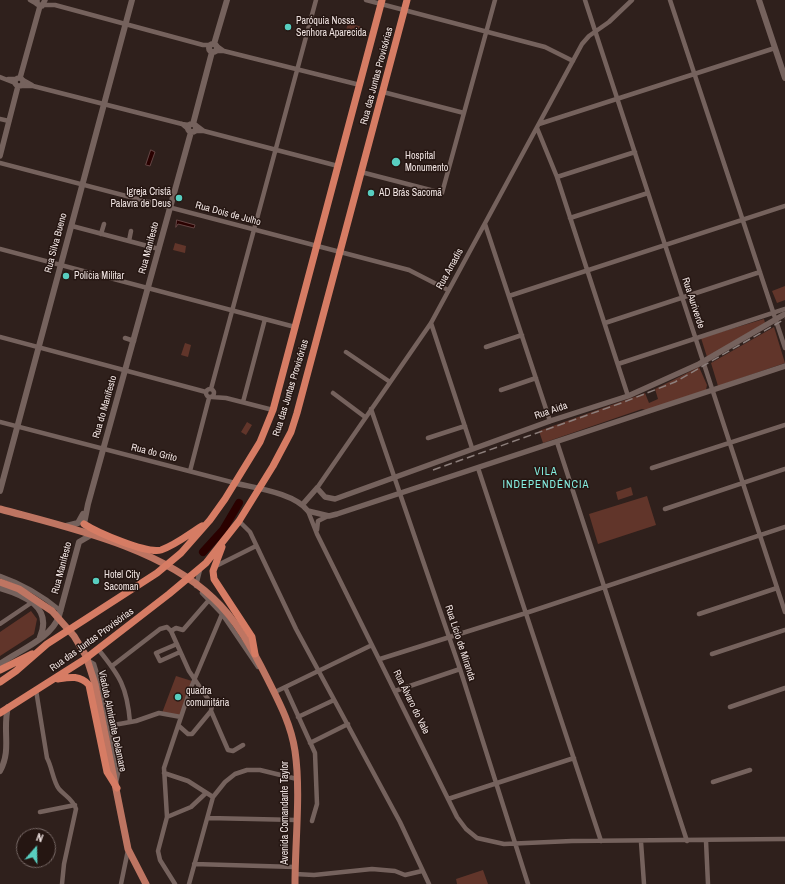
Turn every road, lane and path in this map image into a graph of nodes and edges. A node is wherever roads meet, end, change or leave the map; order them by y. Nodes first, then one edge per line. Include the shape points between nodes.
1 (30, 0) edge
2 (132, 0) edge
3 (227, 0) edge
4 (316, 0) edge
5 (366, 0) edge
6 (407, 0) edge
7 (495, 0) edge
8 (585, 0) edge
9 (632, 0) edge
10 (670, 0) edge
11 (759, 0) edge
12 (41, 2) edge
13 (382, 3) edge
14 (402, 10) junction
15 (126, 24) junction
16 (486, 32) junction
17 (595, 32) junction
18 (213, 48) junction
19 (775, 48) junction
20 (573, 61) junction
21 (297, 69) junction
22 (695, 74) junction
23 (2, 78) edge
24 (785, 78) edge
25 (19, 82) junction
26 (360, 85) junction
27 (383, 92) junction
28 (617, 100) junction
29 (104, 105) junction
30 (464, 113) junction
31 (545, 114) junction
32 (0, 119) edge
33 (9, 121) junction
34 (550, 121) junction
35 (538, 126) junction
36 (192, 127) junction
37 (275, 149) junction
38 (635, 152) junction
39 (0, 156) edge
40 (0, 163) edge
41 (338, 166) junction
42 (361, 172) junction
43 (557, 177) junction
44 (82, 185) junction
45 (648, 193) junction
46 (785, 206) edge
47 (170, 208) junction
48 (570, 218) junction
49 (742, 220) junction
50 (104, 224) dead end
51 (485, 224) junction
52 (72, 226) junction
53 (254, 230) junction
54 (131, 231) dead end
55 (101, 234) junction
56 (128, 241) junction
57 (665, 245) junction
58 (319, 247) junction
59 (0, 249) edge
60 (159, 249) junction
61 (337, 252) junction
62 (61, 265) junction
63 (587, 271) junction
64 (760, 272) junction
65 (148, 288) junction
66 (448, 290) junction
67 (509, 296) junction
68 (682, 298) junction
69 (785, 309) edge
70 (233, 310) junction
71 (773, 313) junction
72 (785, 314) edge
73 (775, 319) junction
74 (265, 320) junction
75 (431, 322) junction
76 (605, 323) junction
77 (295, 327) junction
78 (522, 335) junction
79 (0, 337) edge
80 (125, 338) dead end
81 (695, 338) junction
82 (134, 341) junction
83 (486, 347) dead end
84 (39, 348) junction
85 (785, 348) edge
86 (346, 352) dead end
87 (703, 362) junction
88 (618, 364) junction
89 (785, 366) edge
90 (126, 370) junction
91 (536, 378) junction
92 (390, 382) junction
93 (213, 390) junction
94 (501, 390) dead end
95 (712, 391) junction
96 (206, 392) junction
97 (333, 393) dead end
98 (628, 396) junction
99 (211, 397) junction
100 (226, 398) junction
101 (243, 402) junction
102 (371, 409) junction
103 (273, 410) junction
104 (365, 417) junction
105 (550, 421) junction
106 (0, 422) edge
107 (785, 425) edge
108 (465, 426) junction
109 (17, 427) junction
110 (428, 438) dead end
111 (557, 442) junction
112 (729, 442) junction
113 (472, 448) junction
114 (103, 450) junction
115 (478, 468) junction
116 (652, 468) dead end
117 (785, 469) edge
118 (190, 472) junction
119 (395, 477) junction
120 (743, 483) junction
121 (237, 484) junction
122 (317, 488) junction
123 (259, 490) junction
124 (0, 491) edge
125 (401, 493) junction
126 (88, 504) junction
127 (303, 504) junction
128 (0, 509) edge
129 (665, 509) dead end
130 (308, 511) junction
131 (330, 516) junction
132 (210, 520) junction
133 (239, 521) junction
134 (84, 524) junction
135 (63, 526) junction
136 (785, 528) edge
137 (317, 534) junction
138 (92, 535) junction
139 (760, 536) junction
140 (225, 540) junction
141 (256, 546) junction
142 (201, 567) junction
143 (214, 567) junction
144 (0, 576) edge
145 (0, 582) edge
146 (0, 588) edge
147 (604, 588) junction
148 (777, 588) junction
149 (209, 600) junction
150 (32, 602) junction
151 (61, 611) junction
152 (785, 612) edge
153 (526, 613) junction
154 (222, 614) junction
155 (699, 614) dead end
156 (0, 624) edge
157 (785, 630) edge
158 (171, 631) junction
159 (449, 636) junction
160 (39, 638) junction
161 (177, 644) junction
162 (372, 645) junction
163 (98, 649) junction
164 (36, 652) junction
165 (180, 652) junction
166 (255, 654) junction
167 (712, 654) dead end
168 (85, 659) junction
169 (380, 659) junction
170 (0, 664) edge
171 (112, 666) junction
172 (460, 669) junction
173 (0, 670) edge
174 (318, 671) junction
175 (194, 678) junction
176 (267, 678) junction
177 (54, 680) junction
178 (0, 682) edge
179 (285, 687) junction
180 (785, 688) edge
181 (36, 690) junction
182 (395, 691) junction
183 (275, 692) junction
184 (334, 700) junction
185 (8, 707) junction
186 (730, 707) dead end
187 (211, 709) junction
188 (0, 713) edge
189 (181, 717) junction
190 (298, 718) junction
191 (130, 722) junction
192 (348, 724) junction
193 (108, 726) junction
194 (179, 726) junction
195 (310, 743) junction
196 (243, 745) dead end
197 (574, 758) junction
198 (750, 770) dead end
199 (0, 772) edge
200 (164, 773) junction
201 (296, 779) junction
202 (496, 782) junction
203 (713, 782) dead end
204 (116, 783) junction
205 (206, 793) junction
206 (213, 797) junction
207 (448, 799) junction
208 (75, 805) junction
209 (40, 812) dead end
210 (167, 817) junction
211 (208, 818) junction
212 (297, 820) junction
213 (312, 821) dead end
214 (785, 839) edge
215 (601, 841) junction
216 (687, 841) junction
217 (706, 841) junction
218 (641, 842) junction
219 (515, 844) junction
220 (128, 849) junction
221 (135, 864) junction
222 (194, 864) junction
223 (124, 865) junction
224 (295, 871) junction
225 (422, 871) junction
226 (62, 884) edge
227 (121, 884) edge
228 (146, 884) edge
229 (175, 884) edge
230 (189, 884) edge
231 (295, 884) edge
232 (429, 884) edge
233 (528, 884) edge
234 (644, 884) edge
235 (708, 884) edge

1 - 12 street
2 - 15 main road, Rua Silva Bueno
3 - 18 main road, Rua Manifesto
4 - 21 street
5 - 13 street
6 - 14 highway, Rua das Juntas Provisórias
7 - 16 street
8 - 17 street, Rua Auriverde
9 - 17 street, Rua Amadis
10 - 22 street
11 - 19 main road
12 - 15 street
12 - 25 street
13 - 14 street
13 - 26 highway, Rua das Juntas Provisórias
14 - 16 street
14 - 27 highway, Rua das Juntas Provisórias
15 - 18 street
15 - 29 main road, Rua Silva Bueno
16 - 20 street via 551,49
16 - 30 street
17 - 20 street, Rua Amadis via 585,39
17 - 28 street, Rua Auriverde
18 - 21 street
18 - 36 main road, Rua Manifesto
19 - 22 street
19 - 24 main road
20 - 31 street, Rua Amadis
21 - 26 street
21 - 37 street
22 - 28 street
22 - 49 street
23 - 25 street
25 - 29 street
25 - 33 street
26 - 41 highway, Rua das Juntas Provisórias
27 - 30 street
27 - 42 highway, Rua das Juntas Provisórias
28 - 34 street
28 - 38 street, Rua Auriverde
29 - 36 street
29 - 44 main road, Rua Silva Bueno
30 - 42 street via 442,193
31 - 34 street
31 - 35 street, Rua Amadis
32 - 33 street
33 - 39 street
34 - 35 street
35 - 43 street
35 - 51 street, Rua Amadis
36 - 37 street
36 - 47 main road, Rua Manifesto
37 - 41 street
37 - 53 street
38 - 43 street
38 - 45 street, Rua Auriverde
40 - 44 street, Rua Dois de Julho
41 - 58 highway, Rua das Juntas Provisórias
42 - 61 highway, Rua das Juntas Provisórias
43 - 48 street
44 - 47 street, Rua Dois de Julho
44 - 52 main road, Rua Silva Bueno
45 - 48 street
45 - 57 street, Rua Auriverde
46 - 49 street
47 - 53 street, Rua Dois de Julho
47 - 60 main road, Rua Manifesto
48 - 63 street
49 - 57 street
49 - 64 street
50 - 55 street
51 - 66 street, Rua Amadis
51 - 67 street
52 - 55 street
52 - 62 main road, Rua Silva Bueno
53 - 58 street, Rua Dois de Julho
53 - 70 street
54 - 56 street
55 - 56 street
56 - 60 street
57 - 63 street
57 - 68 street, Rua Auriverde
58 - 61 street, Rua Dois de Julho
58 - 77 highway, Rua das Juntas Provisórias
59 - 62 street
60 - 65 main road, Rua Manifesto
61 - 66 street, Rua Dois de Julho via 409,270
61 - 123 highway, Rua das Juntas Provisórias via 291,432
62 - 65 street
62 - 84 main road, Rua Silva Bueno
63 - 67 street
63 - 76 street
64 - 68 street
64 - 71 street
65 - 70 street
65 - 82 main road, Rua Manifesto
66 - 75 street, Rua Amadis
67 - 78 street
68 - 76 street
68 - 81 street, Rua Auriverde
69 - 71 street
70 - 74 street
70 - 93 street
71 - 73 street
71 - 81 street
72 - 73 street, Rua Aida
73 - 85 street
73 - 87 street, Rua Aida
74 - 77 street
74 - 101 street
75 - 92 street, Rua Amadis
75 - 108 street
76 - 88 street
77 - 103 highway, Rua das Juntas Provisórias
78 - 83 street
78 - 91 street
79 - 84 street
80 - 82 street
81 - 87 street, Rua Auriverde
81 - 88 street
82 - 90 main road, Rua Manifesto
84 - 90 street
84 - 109 main road, Rua Silva Bueno
86 - 92 street
87 - 95 street, Rua Auriverde
87 - 98 street, Rua Aida
88 - 98 street
89 - 95 street
90 - 96 street
90 - 114 main road, Rua do Manifesto
91 - 94 street
91 - 105 street
92 - 102 street, Rua Amadis
93 - 96 street
93 - 99 street
93 - 100 street
95 - 111 street
95 - 112 street, Rua Auriverde
96 - 99 street
97 - 104 street
98 - 105 street, Rua Aida
99 - 100 street
99 - 118 street
100 - 101 street
101 - 103 street
102 - 104 street, Rua Amadis
102 - 119 street, Rua Lício de Miranda
103 - 121 highway, Rua das Juntas Provisórias via 260,442
104 - 122 street, Rua Amadis
105 - 113 street, Rua Aida
106 - 109 street, Rua do Grito
107 - 112 street
108 - 110 street
108 - 113 street
109 - 114 street, Rua do Grito
109 - 124 main road, Rua Silva Bueno
111 - 115 street
111 - 147 street
112 - 116 street
112 - 120 street, Rua Auriverde
113 - 119 street, Rua Aida
114 - 118 street, Rua do Grito
114 - 126 main road, Rua Manifesto
115 - 125 street
115 - 153 street
117 - 120 street
118 - 121 street, Rua do Grito
119 - 122 street, Rua Aida via 335,499 325,497
119 - 125 street, Rua Lício de Miranda
120 - 129 street
120 - 139 street, Rua Auriverde
121 - 123 street, Rua do Grito
121 - 132 highway, Rua das Juntas Provisórias
122 - 127 street, Rua Amadis
123 - 127 street, Rua do Grito via 285,496
123 - 133 highway, Rua das Juntas Provisórias
125 - 131 street
125 - 159 street, Rua Lício de Miranda
126 - 134 main road, Rua Manifesto
126 - 135 main road, Rua Manifesto via 78,524
127 - 130 street, Rua Álvaro do Vale
128 - 135 main road, Avenida Comandante Taylor
130 - 131 street
130 - 137 street, Rua Álvaro do Vale
131 - 137 street via 318,521
132 - 134 highway via 180,540 155,550 100,533
132 - 164 highway, Rua das Juntas Provisórias via 181,553 157,573
133 - 140 highway, Rua das Juntas Provisórias
133 - 141 street via 248,528
134 - 138 main road
135 - 138 main road, Avenida Comandante Taylor
136 - 139 street
137 - 162 street, Rua Álvaro do Vale
138 - 151 main road, Rua Manifesto via 79,542
138 - 166 main road, Avenida Comandante Taylor via 161,562 196,583 225,610
139 - 147 street
139 - 148 street, Rua Auriverde
140 - 142 highway, Rua das Juntas Provisórias
140 - 143 highway
141 - 143 street
141 - 174 street
142 - 149 street via 196,588
142 - 163 highway, Rua das Juntas Provisórias
143 - 166 highway via 214,579 252,637
144 - 151 street via 25,586
145 - 204 main road, Viaduto Almirante Delamare via 23,592 52,611 74,636 86,656 95,684
146 - 150 main road
147 - 153 street
147 - 216 street
148 - 152 street, Rua Auriverde
148 - 155 street
149 - 154 street
149 - 158 street via 183,630 176,628
150 - 156 street
150 - 160 main road via 43,616 43,629
151 - 160 main road, Rua Manifesto via 54,626
153 - 159 street
153 - 197 street
154 - 175 street
154 - 176 street
157 - 167 street
158 - 161 street
158 - 171 street via 167,627 160,629
159 - 169 street
159 - 172 street, Rua Lício de Miranda
160 - 170 main road, Rua Manifesto
161 - 165 street
161 - 165 street via 156,653 160,661
162 - 169 street, Rua Álvaro do Vale
162 - 174 street
163 - 168 highway, Rua das Juntas Provisórias
163 - 171 street
164 - 173 highway, Rua das Juntas Provisórias
164 - 178 highway, Rua das Juntas Provisórias
165 - 175 street
166 - 176 main road, Avenida Comandante Taylor
168 - 177 highway, Rua das Juntas Provisórias
168 - 193 street via 92,662 102,687
169 - 182 street, Rua Álvaro do Vale
171 - 191 street via 128,698
172 - 182 street
172 - 202 street, Rua Lício de Miranda
174 - 179 street
174 - 184 street
175 - 187 street via 212,705
175 - 189 street
176 - 183 main road, Avenida Comandante Taylor
177 - 181 highway, Rua das Juntas Provisórias
177 - 204 highway via 75,677 83,679 89,685 107,772
179 - 183 street
179 - 190 street
180 - 186 street
181 - 185 highway, Rua das Juntas Provisórias
181 - 208 street via 47,758 60,789
182 - 207 street, Rua Álvaro do Vale
183 - 201 main road, Avenida Comandante Taylor via 295,750
184 - 190 street
184 - 192 street
185 - 188 highway, Rua das Juntas Provisórias
185 - 199 main road via 5,724 8,750
187 - 194 street via 192,734 188,734
187 - 196 street via 228,750 233,751
189 - 191 street via 159,713
189 - 194 street
190 - 195 street
191 - 193 street
192 - 195 street
192 - 225 street via 400,822
193 - 204 street via 118,773
194 - 200 street
195 - 213 street via 316,759 317,794
197 - 202 street
197 - 215 street
198 - 203 street
200 - 205 street via 188,781
200 - 210 street
201 - 206 street via 260,770 247,770 235,774
201 - 212 main road, Avenida Comandante Taylor
202 - 207 street
202 - 219 street, Rua Lício de Miranda
204 - 220 main road, Viaduto Almirante Delamare
205 - 206 street
205 - 210 street via 191,806
206 - 211 street
207 - 219 street, Rua Álvaro do Vale via 457,817 477,838 496,844
208 - 209 street
208 - 226 street via 76,812
210 - 229 street via 158,851 160,860
211 - 212 street
211 - 222 street
212 - 224 main road, Avenida Comandante Taylor
214 - 217 street, Rua Álvaro do Vale
215 - 218 street, Rua Álvaro do Vale
215 - 219 street, Rua Álvaro do Vale
216 - 217 street, Rua Álvaro do Vale
216 - 218 street, Rua Álvaro do Vale
217 - 235 street
218 - 234 street
219 - 233 street, Rua Lício de Miranda
220 - 221 main road, Viaduto Almirante Delamare
220 - 223 street
221 - 223 street
221 - 228 main road, Viaduto Almirante Delamare
222 - 224 street
222 - 230 street
223 - 227 street
224 - 225 street via 314,875 372,868 405,875
224 - 231 main road, Avenida Comandante Taylor
225 - 232 street

